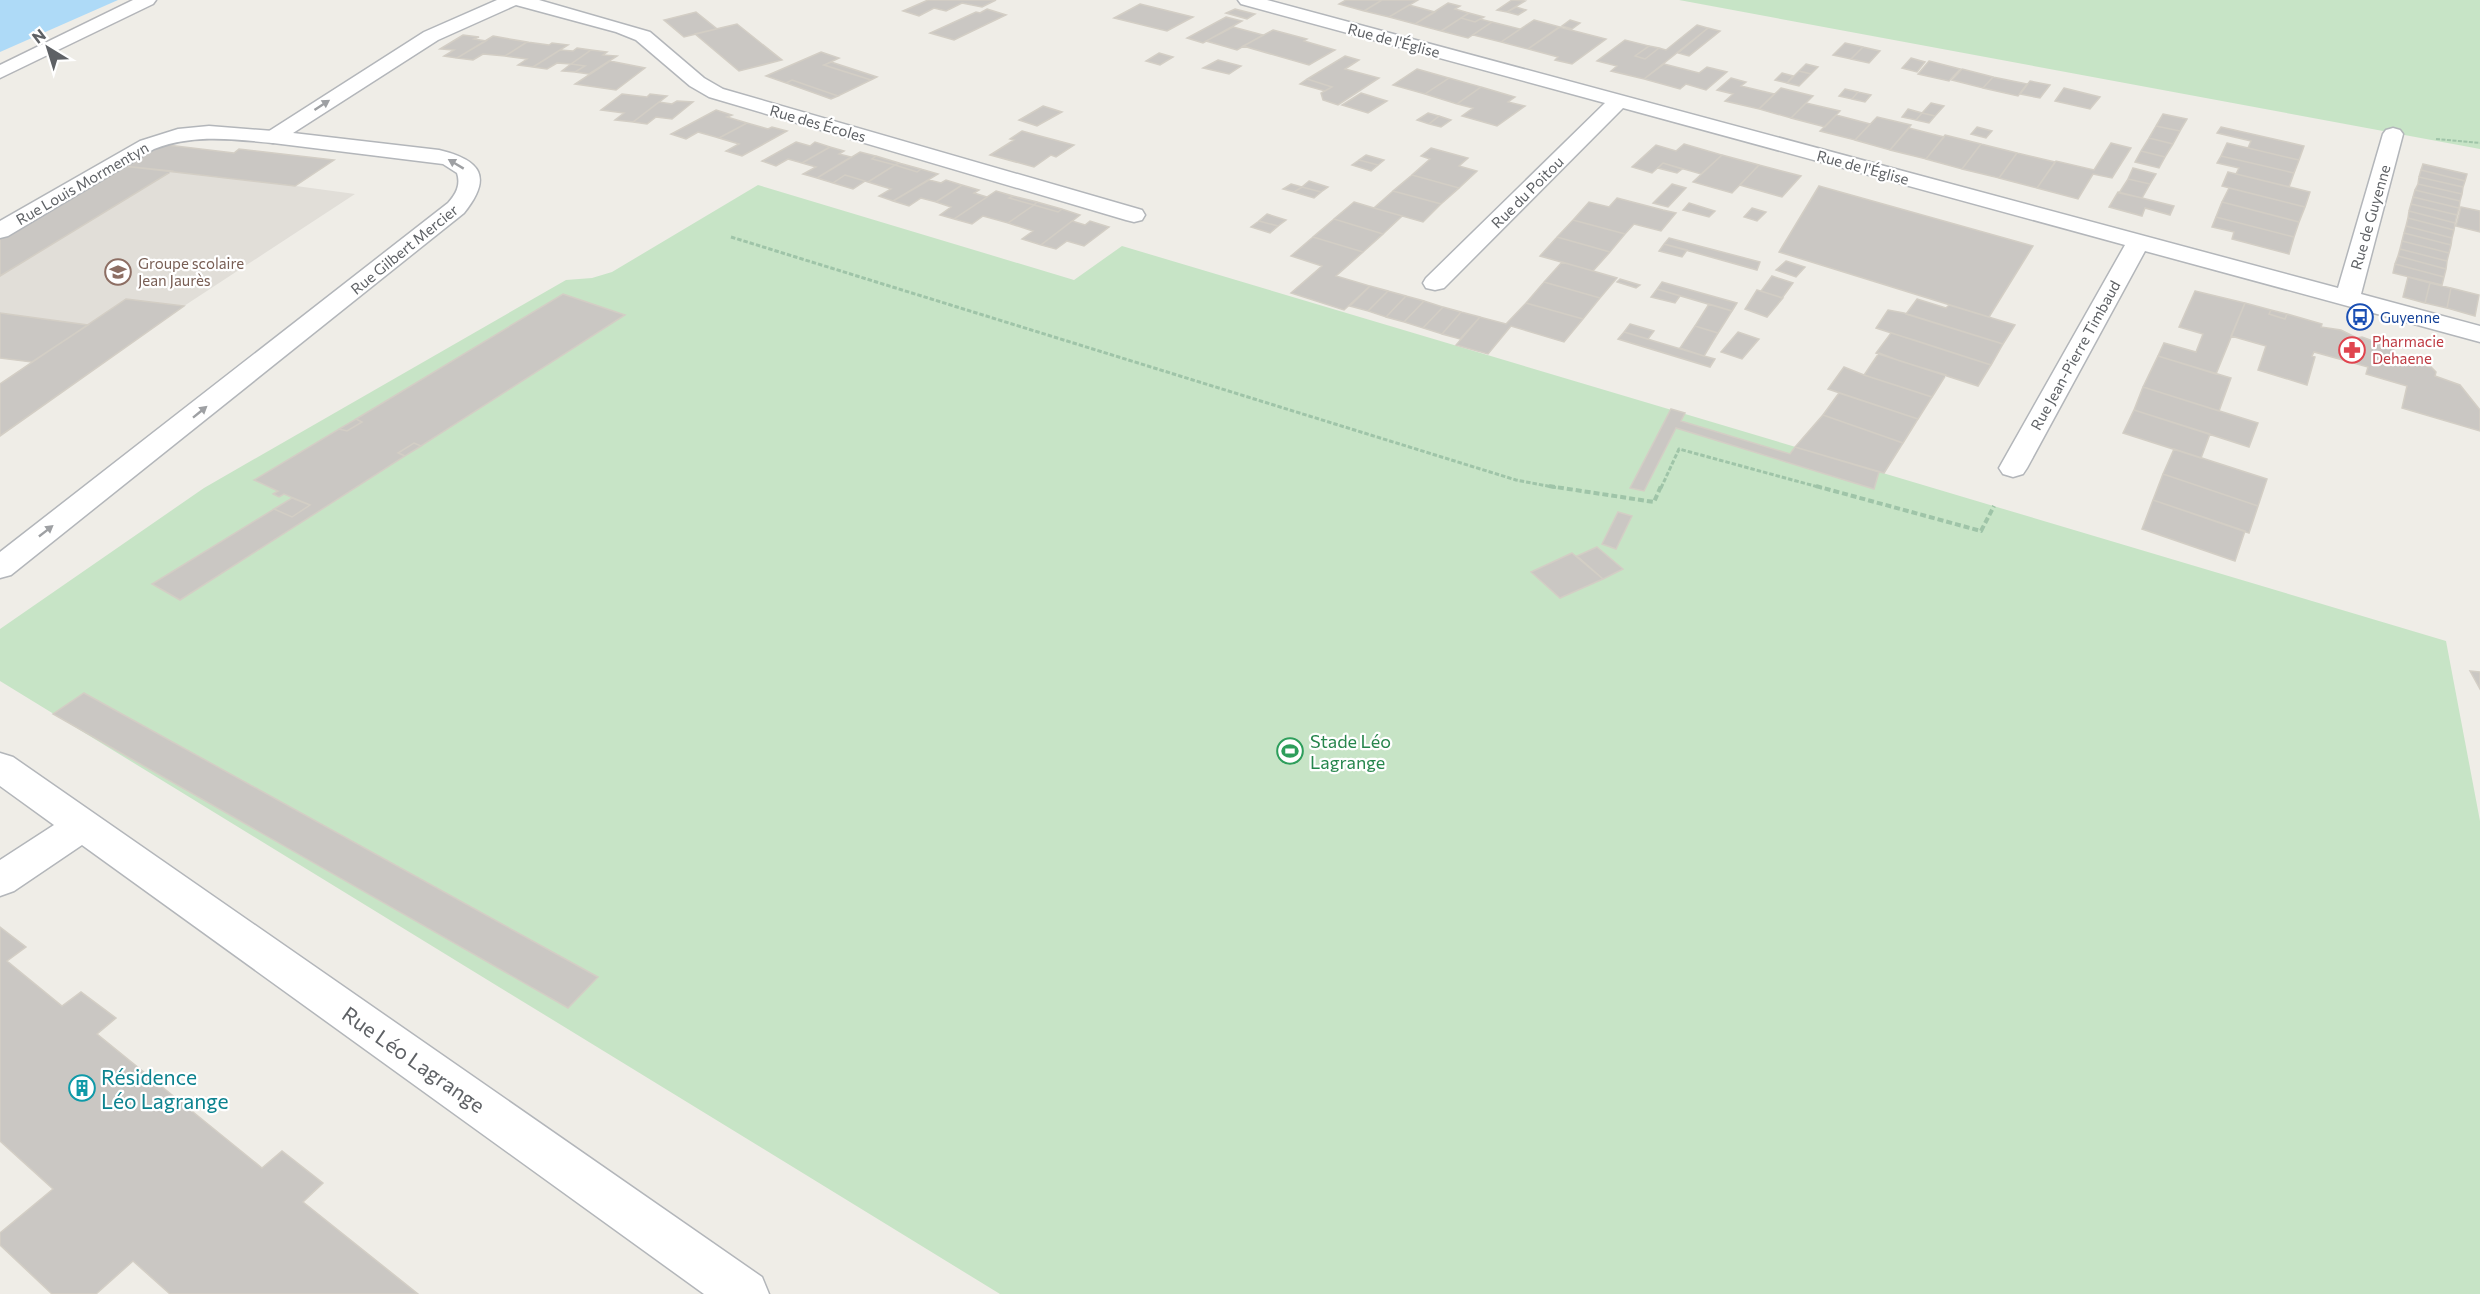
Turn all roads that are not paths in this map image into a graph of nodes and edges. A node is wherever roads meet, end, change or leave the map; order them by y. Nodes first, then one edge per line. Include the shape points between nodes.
1 (147, 0) edge
2 (512, 0) edge
3 (519, 0) edge
4 (1247, 0) edge
5 (0, 72) edge
6 (1619, 101) junction
7 (2393, 134) dead end
8 (273, 137) junction
9 (1134, 215) dead end
10 (0, 231) edge
11 (2138, 242) junction
12 (1435, 283) dead end
13 (2346, 299) junction
14 (2480, 334) edge
15 (2013, 468) road end
16 (0, 568) edge
17 (0, 767) edge
18 (82, 825) junction
19 (0, 880) edge
20 (746, 1294) edge

1 - 5 street
8 -> 2 street via 431,36
3 - 9 street, Rue des Écoles via 643,36 697,82 716,93
4 - 6 street, Rue de l'Église
6 - 11 street, Rue de l'Église
6 - 12 street, Rue du Poitou
7 - 13 street, Rue de Guyenne
8 - 10 street, Rue Louis Mormentyn via 205,131 163,138
16 -> 8 street, Rue Gilbert Mercier via 456,208 471,189 472,181 464,167 439,156
11 - 13 street, Rue de l'Église
11 - 15 street, Rue Jean-Pierre Timbaud
13 - 14 street, Rue de l'Église
17 - 18 street, Rue Léo Lagrange
18 - 19 street
18 - 20 street, Rue Léo Lagrange

